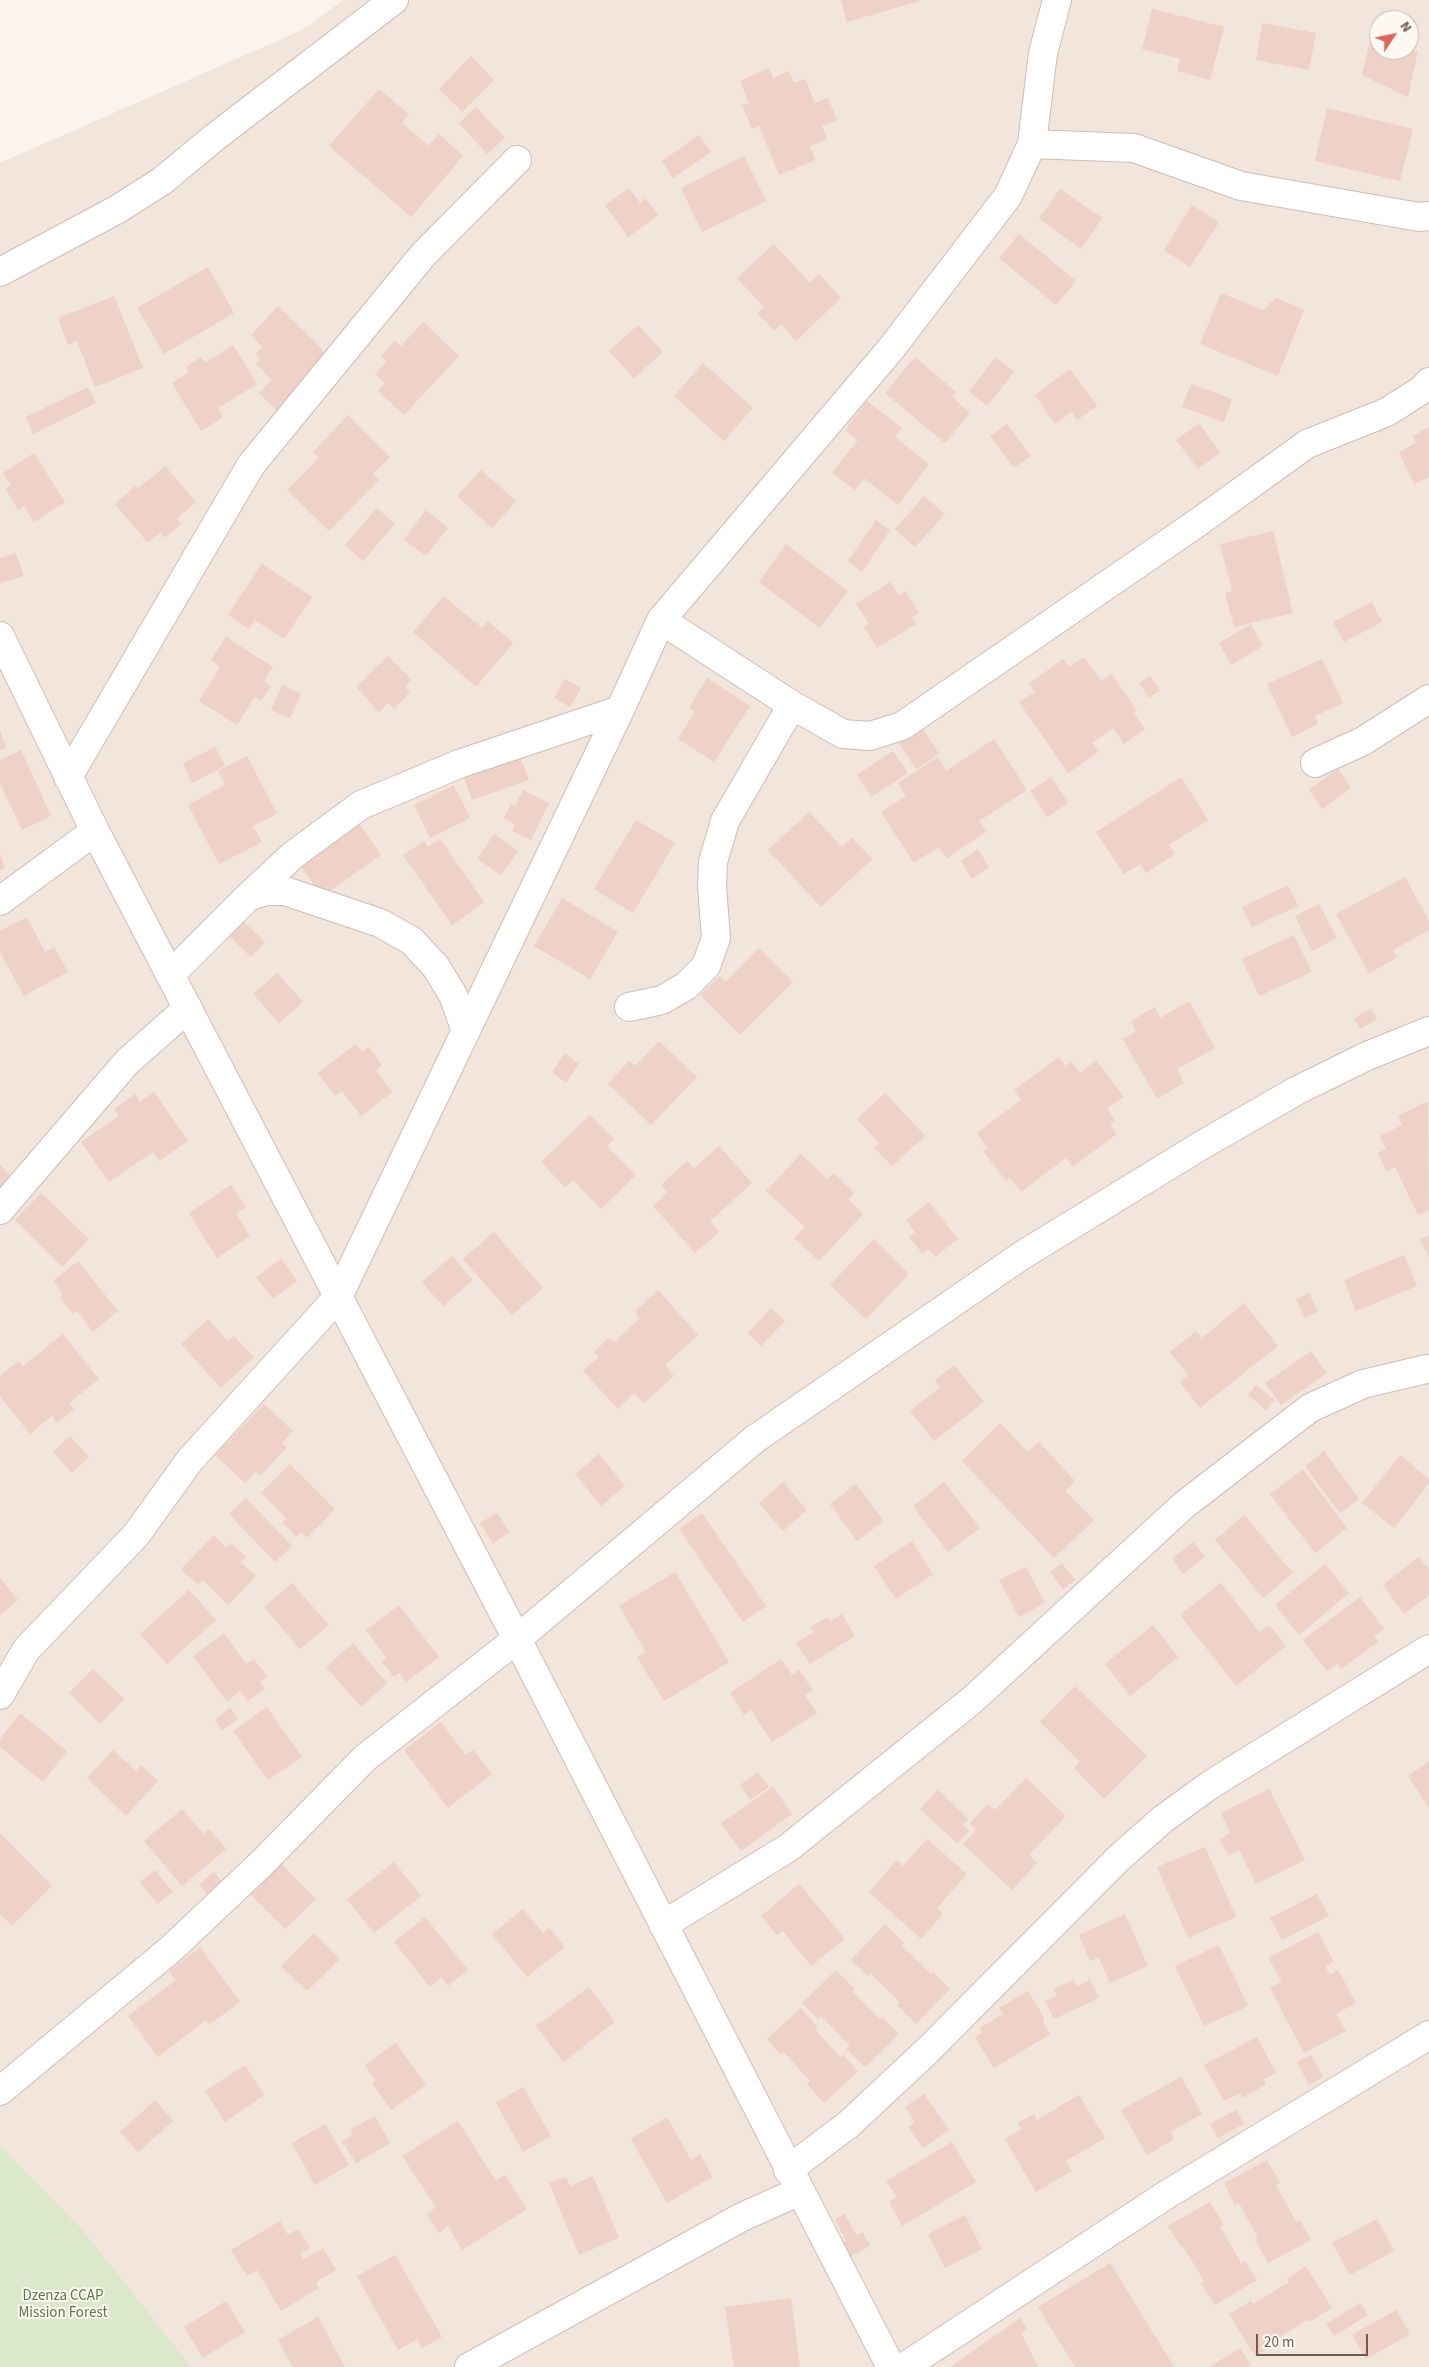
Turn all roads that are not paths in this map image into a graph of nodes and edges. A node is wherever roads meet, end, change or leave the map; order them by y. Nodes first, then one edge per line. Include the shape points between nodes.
1 (394, 0) edge
2 (1057, 0) edge
3 (1032, 144) junction
4 (517, 160) dead end
5 (1429, 216) edge
6 (0, 272) edge
7 (1429, 382) edge
8 (661, 620) junction
9 (0, 636) edge
10 (1429, 699) edge
11 (792, 705) junction
12 (620, 710) junction
13 (1315, 763) dead end
14 (68, 777) junction
15 (95, 831) junction
16 (248, 897) junction
17 (0, 901) edge
18 (170, 975) junction
19 (629, 1007) dead end
20 (188, 1008) junction
21 (466, 1031) junction
22 (1429, 1032) edge
23 (0, 1210) edge
24 (338, 1297) junction
25 (1426, 1369) dead end
26 (517, 1639) junction
27 (1429, 1649) edge
28 (0, 1695) edge
29 (663, 1925) junction
30 (1429, 2034) edge
31 (0, 2091) edge
32 (794, 2180) junction
33 (469, 2367) edge
34 (891, 2367) edge
35 (904, 2367) edge

1 - 6 street via 162,180 118,209
2 - 3 street via 1043,53
3 - 5 street via 1134,148 1241,186 1419,217
3 - 8 street via 1008,196 890,350
4 - 14 street via 423,255 250,464
7 - 11 street via 1387,412 1308,444 902,726 870,736 843,734
8 - 11 street
8 - 12 street
9 - 14 street
10 - 13 street via 1363,741
11 - 19 street via 725,821 713,862 716,938 706,966 686,986 662,1000
12 - 16 street via 460,764 361,805 293,855
12 - 21 street
14 - 15 street
15 - 17 street
15 - 18 street
16 - 18 street
16 - 21 street via 266,891 285,891 380,923 412,940 436,967 453,995
18 - 20 street
20 - 23 street via 127,1062
20 - 24 street
21 - 24 street
22 - 26 street via 1367,1056 1296,1091 1021,1256 755,1440
24 - 26 street
24 - 28 street via 190,1460 136,1535 26,1650
25 - 29 street via 1363,1384 1310,1408 1184,1505 971,1701 788,1848
26 - 29 street
26 - 31 street via 365,1758 263,1862 171,1949
27 - 32 street via 1210,1785 1163,1819 1120,1857
29 - 32 street
30 - 35 street via 1166,2195
32 - 33 street via 742,2217
32 - 34 street

